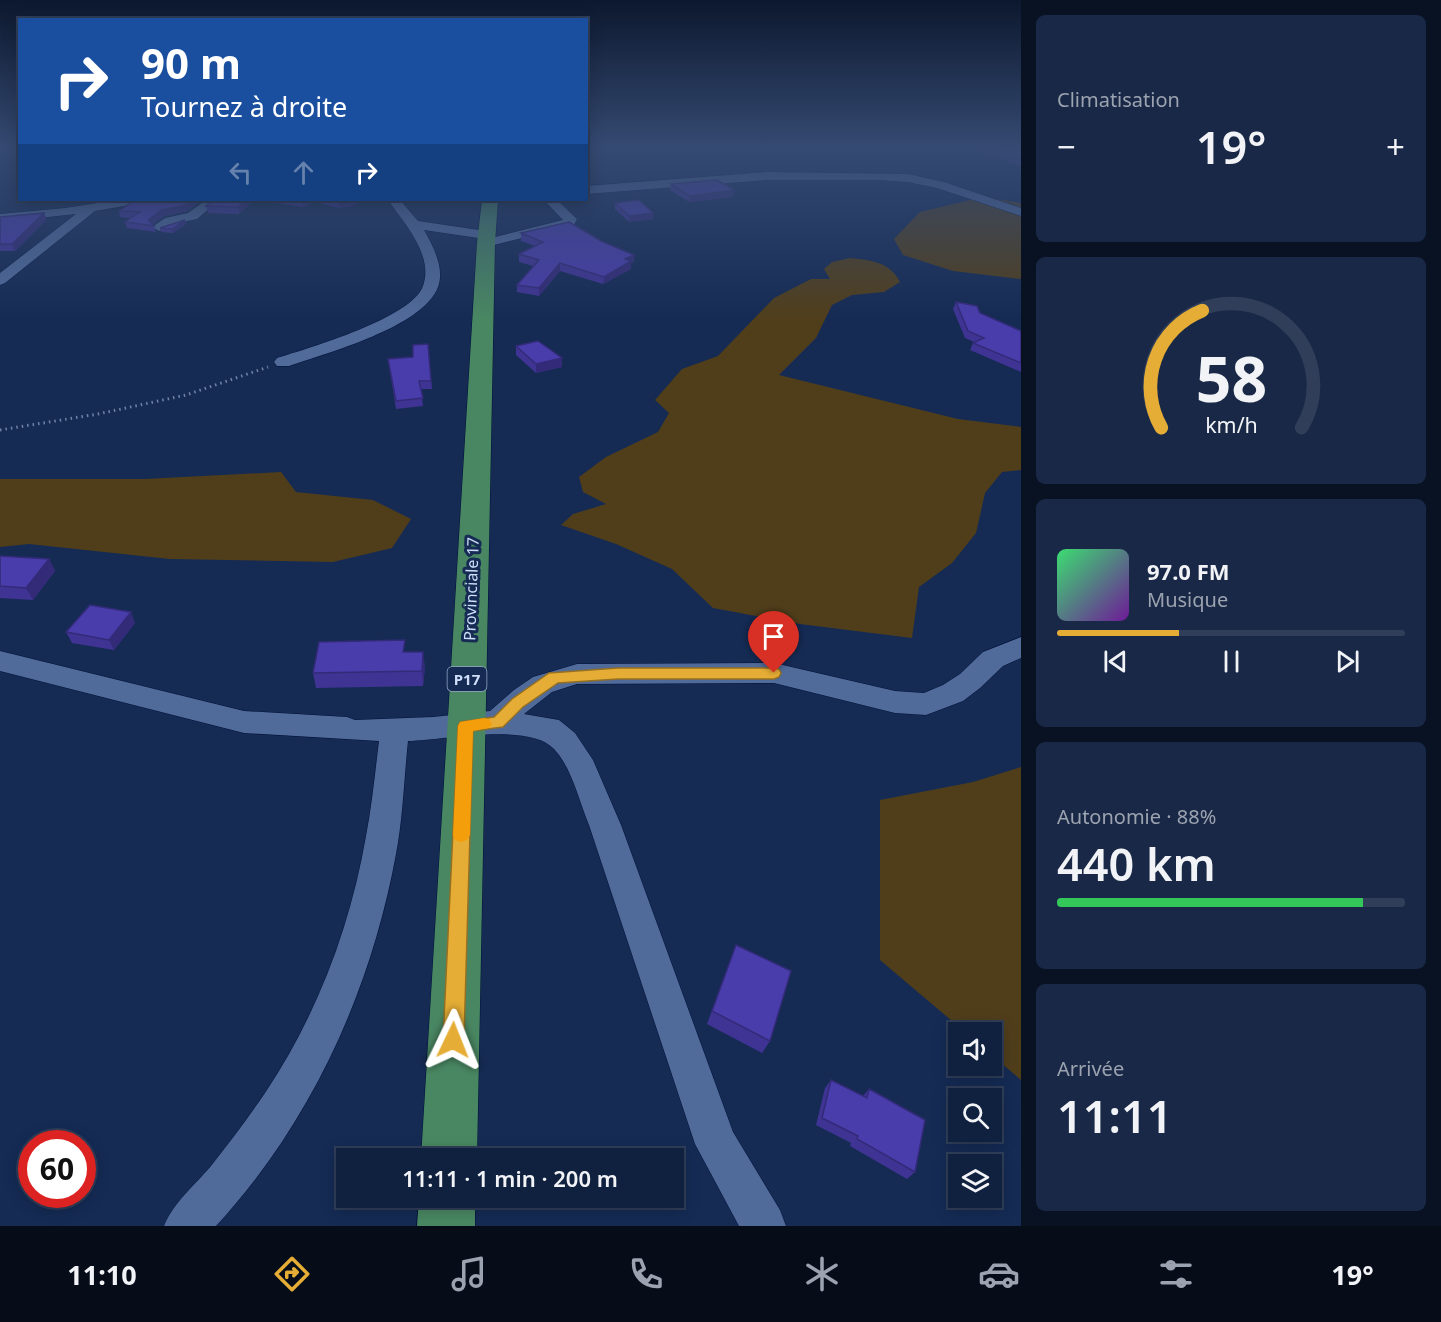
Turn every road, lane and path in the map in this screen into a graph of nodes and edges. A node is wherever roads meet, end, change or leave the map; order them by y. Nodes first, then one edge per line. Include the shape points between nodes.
1 (111, 204) edge
2 (207, 204) edge
3 (397, 204) edge
4 (490, 204) edge
5 (554, 204) edge
6 (998, 204) edge
7 (92, 208) junction
8 (1021, 212) edge
9 (0, 218) edge
10 (414, 225) junction
11 (159, 227) edge
12 (486, 239) junction
13 (0, 280) edge
14 (283, 362) joint
15 (0, 430) edge
16 (1021, 647) edge
17 (0, 661) edge
18 (482, 724) junction
19 (367, 730) junction
20 (450, 1148) edge
21 (447, 1208) edge
22 (186, 1226) edge
23 (446, 1226) edge
24 (764, 1226) edge

1 - 7 street
2 - 11 street via 192,216
3 - 10 street
4 - 12 main road, Provinciale 17 / P17
5 - 12 street via 569,222
6 - 8 street
7 - 9 street
7 - 13 street
10 - 12 street
10 - 14 street via 430,262 431,286 424,299 379,327
12 - 18 main road, Provinciale 17 / P17
14 - 15 path via 186,395
16 - 18 street via 993,659 953,693 926,704 895,702 760,672 577,674 555,677
17 - 19 street via 244,722
18 - 19 street
18 - 20 main road, Provinciale 17 / P17
18 - 24 street via 549,728 565,741 582,769 638,914 716,1144
19 - 22 street via 377,868 353,953 326,1025 289,1090 250,1149
21 - 23 main road

